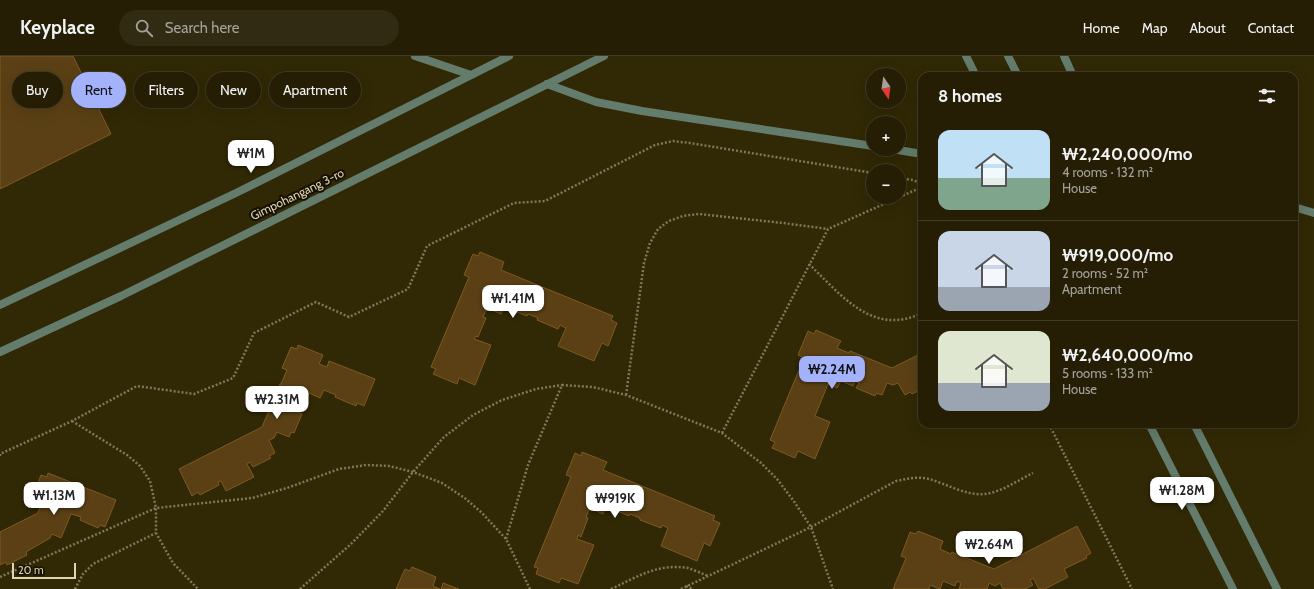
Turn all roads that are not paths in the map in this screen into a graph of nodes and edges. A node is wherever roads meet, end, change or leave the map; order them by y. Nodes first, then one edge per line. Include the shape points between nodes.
1 (416, 56) edge
2 (509, 56) edge
3 (604, 56) edge
4 (966, 56) edge
5 (1008, 56) edge
6 (1064, 56) edge
7 (974, 72) edge
8 (1016, 72) edge
9 (1072, 72) edge
10 (471, 75) junction
11 (547, 84) junction
12 (866, 145) edge
13 (906, 151) edge
14 (918, 153) edge
15 (1298, 209) edge
16 (1314, 213) edge
17 (0, 305) edge
18 (0, 352) edge
19 (1151, 428) edge
20 (1196, 428) edge
21 (1233, 589) edge
22 (1277, 589) edge

1 - 10 street
2 - 10 street
3 - 11 street, Gimpohangang 3-ro
4 - 7 street
5 - 8 street
6 - 9 street
10 - 17 street via 238,192
11 - 12 street via 596,102 642,111
11 - 18 street, Gimpohangang 3-ro via 128,292
13 - 14 street
15 - 16 street
19 - 21 street
20 - 22 street

